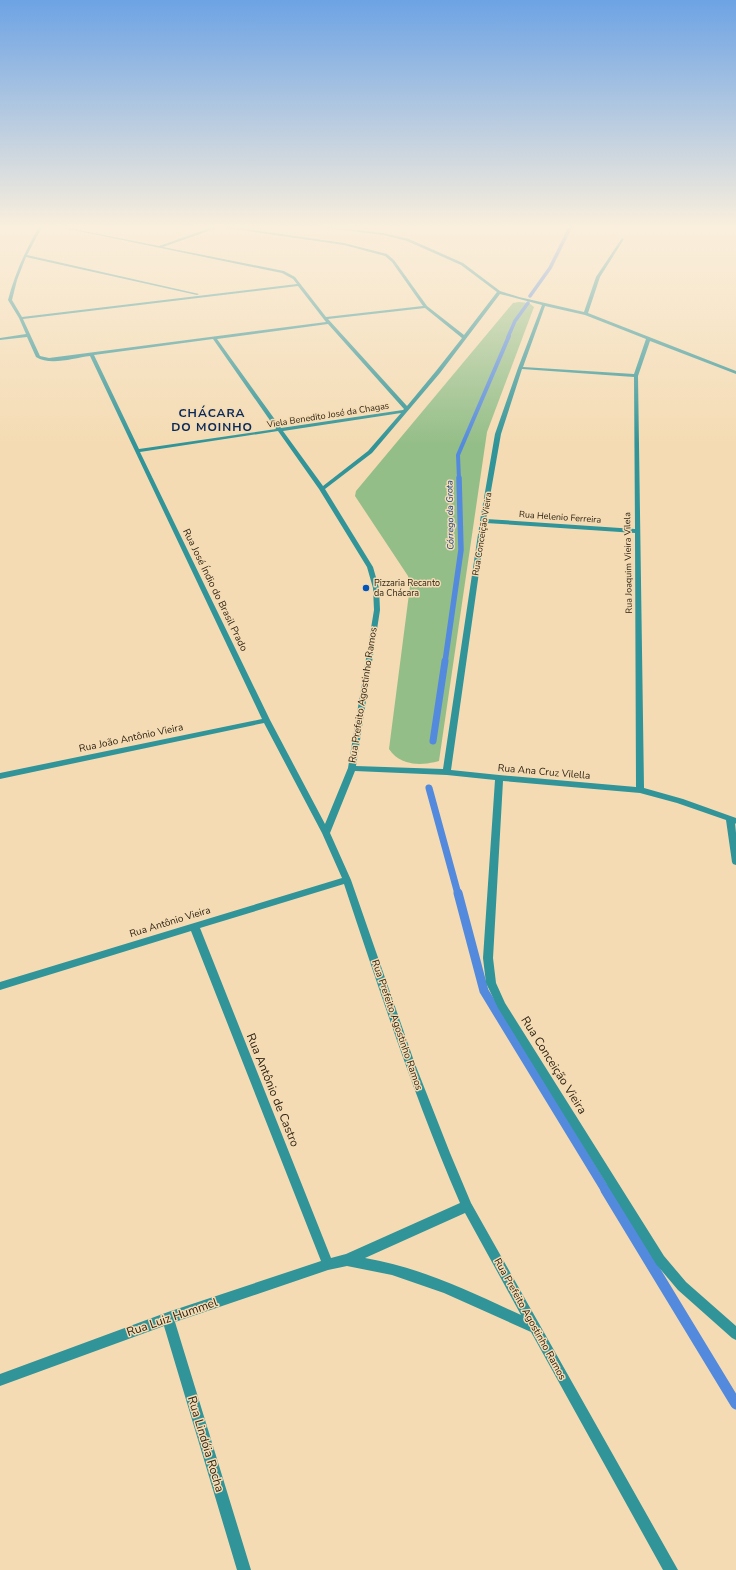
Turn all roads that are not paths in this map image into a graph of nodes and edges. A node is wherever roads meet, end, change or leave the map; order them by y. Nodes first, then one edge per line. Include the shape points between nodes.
1 (10, 298) edge
2 (184, 298) edge
3 (310, 298) edge
4 (420, 298) edge
5 (494, 298) edge
6 (522, 298) edge
7 (591, 298) edge
8 (544, 304) junction
9 (426, 307) junction
10 (586, 314) junction
11 (21, 318) junction
12 (328, 321) junction
13 (29, 336) junction
14 (463, 337) junction
15 (214, 338) junction
16 (650, 338) junction
17 (0, 339) edge
18 (91, 354) junction
19 (520, 368) junction
20 (736, 373) edge
21 (636, 376) junction
22 (405, 410) junction
23 (280, 430) junction
24 (137, 451) junction
25 (322, 489) junction
26 (483, 521) junction
27 (636, 530) junction
28 (266, 720) junction
29 (352, 768) junction
30 (447, 772) junction
31 (0, 776) edge
32 (499, 778) junction
33 (640, 790) junction
34 (733, 820) edge
35 (326, 833) junction
36 (736, 862) edge
37 (347, 880) junction
38 (194, 926) junction
39 (0, 986) edge
40 (467, 1206) junction
41 (346, 1260) junction
42 (328, 1264) junction
43 (168, 1318) junction
44 (534, 1327) junction
45 (736, 1334) edge
46 (0, 1380) edge
47 (244, 1570) edge
48 (671, 1570) edge

1 - 11 street
2 - 11 street
3 - 12 street
4 - 9 street
5 - 14 street
6 - 8 street
7 - 10 street
8 - 10 street
8 - 19 street, Rua Conceição Vieira
9 - 12 street
9 - 14 street
10 - 16 street
11 - 13 street
12 - 15 street
12 - 22 street
13 - 17 street
13 - 18 street via 40,358
14 - 22 street via 438,372
15 - 18 street
15 - 23 street, Rua Prefeito Agostinho Ramos
16 - 20 street
16 - 21 street, Rua Joaquim Vieira Vilela
18 - 24 street, Rua José Índio do Brasil Prado
19 - 21 street
19 - 26 street, Rua Conceição Vieira via 498,434
21 - 27 street, Rua Joaquim Vieira Vilela
22 - 23 street, Viela Benedito José da Chagas
22 - 25 street via 370,452
23 - 24 street, Viela Benedito José da Chagas
23 - 25 street, Rua Prefeito Agostinho Ramos
24 - 28 street, Rua José Índio do Brasil Prado
25 - 29 street, Rua Prefeito Agostinho Ramos via 370,567 376,588 377,610
26 - 27 street, Rua Helenio Ferreira
26 - 30 street, Rua Conceição Vieira
27 - 33 street, Rua Joaquim Vieira Vilela
28 - 31 street, Rua João Antônio Vieira
28 - 35 street, Rua José Índio do Brasil Prado
29 - 30 street, Rua Ana Cruz Vilella
29 - 35 street, Rua Prefeito Agostinho Ramos
30 - 32 street, Rua Ana Cruz Vilella
32 - 33 street, Rua Ana Cruz Vilella
32 - 45 street, Rua Conceição Vieira via 488,958 491,983 501,1005 660,1260 682,1286
33 - 34 street, Rua Ana Cruz Vilella
34 - 36 street
35 - 37 street, Rua Prefeito Agostinho Ramos
37 - 38 street, Rua Antônio Vieira
37 - 40 street, Rua Prefeito Agostinho Ramos via 410,1064
38 - 39 street, Rua Antônio Vieira
38 - 42 street, Rua Antônio de Castro
40 - 41 street, Rua Luiz Hummel
40 - 44 street, Rua Prefeito Agostinho Ramos
41 - 42 street, Rua Luiz Hummel
41 - 44 street, Rua Luiz Hummel via 391,1269 422,1279
42 - 43 street, Rua Luiz Hummel
43 - 46 street, Rua Luiz Hummel
43 - 47 street, Rua Lindóia Rocha
44 - 48 street, Rua Prefeito Agostinho Ramos

